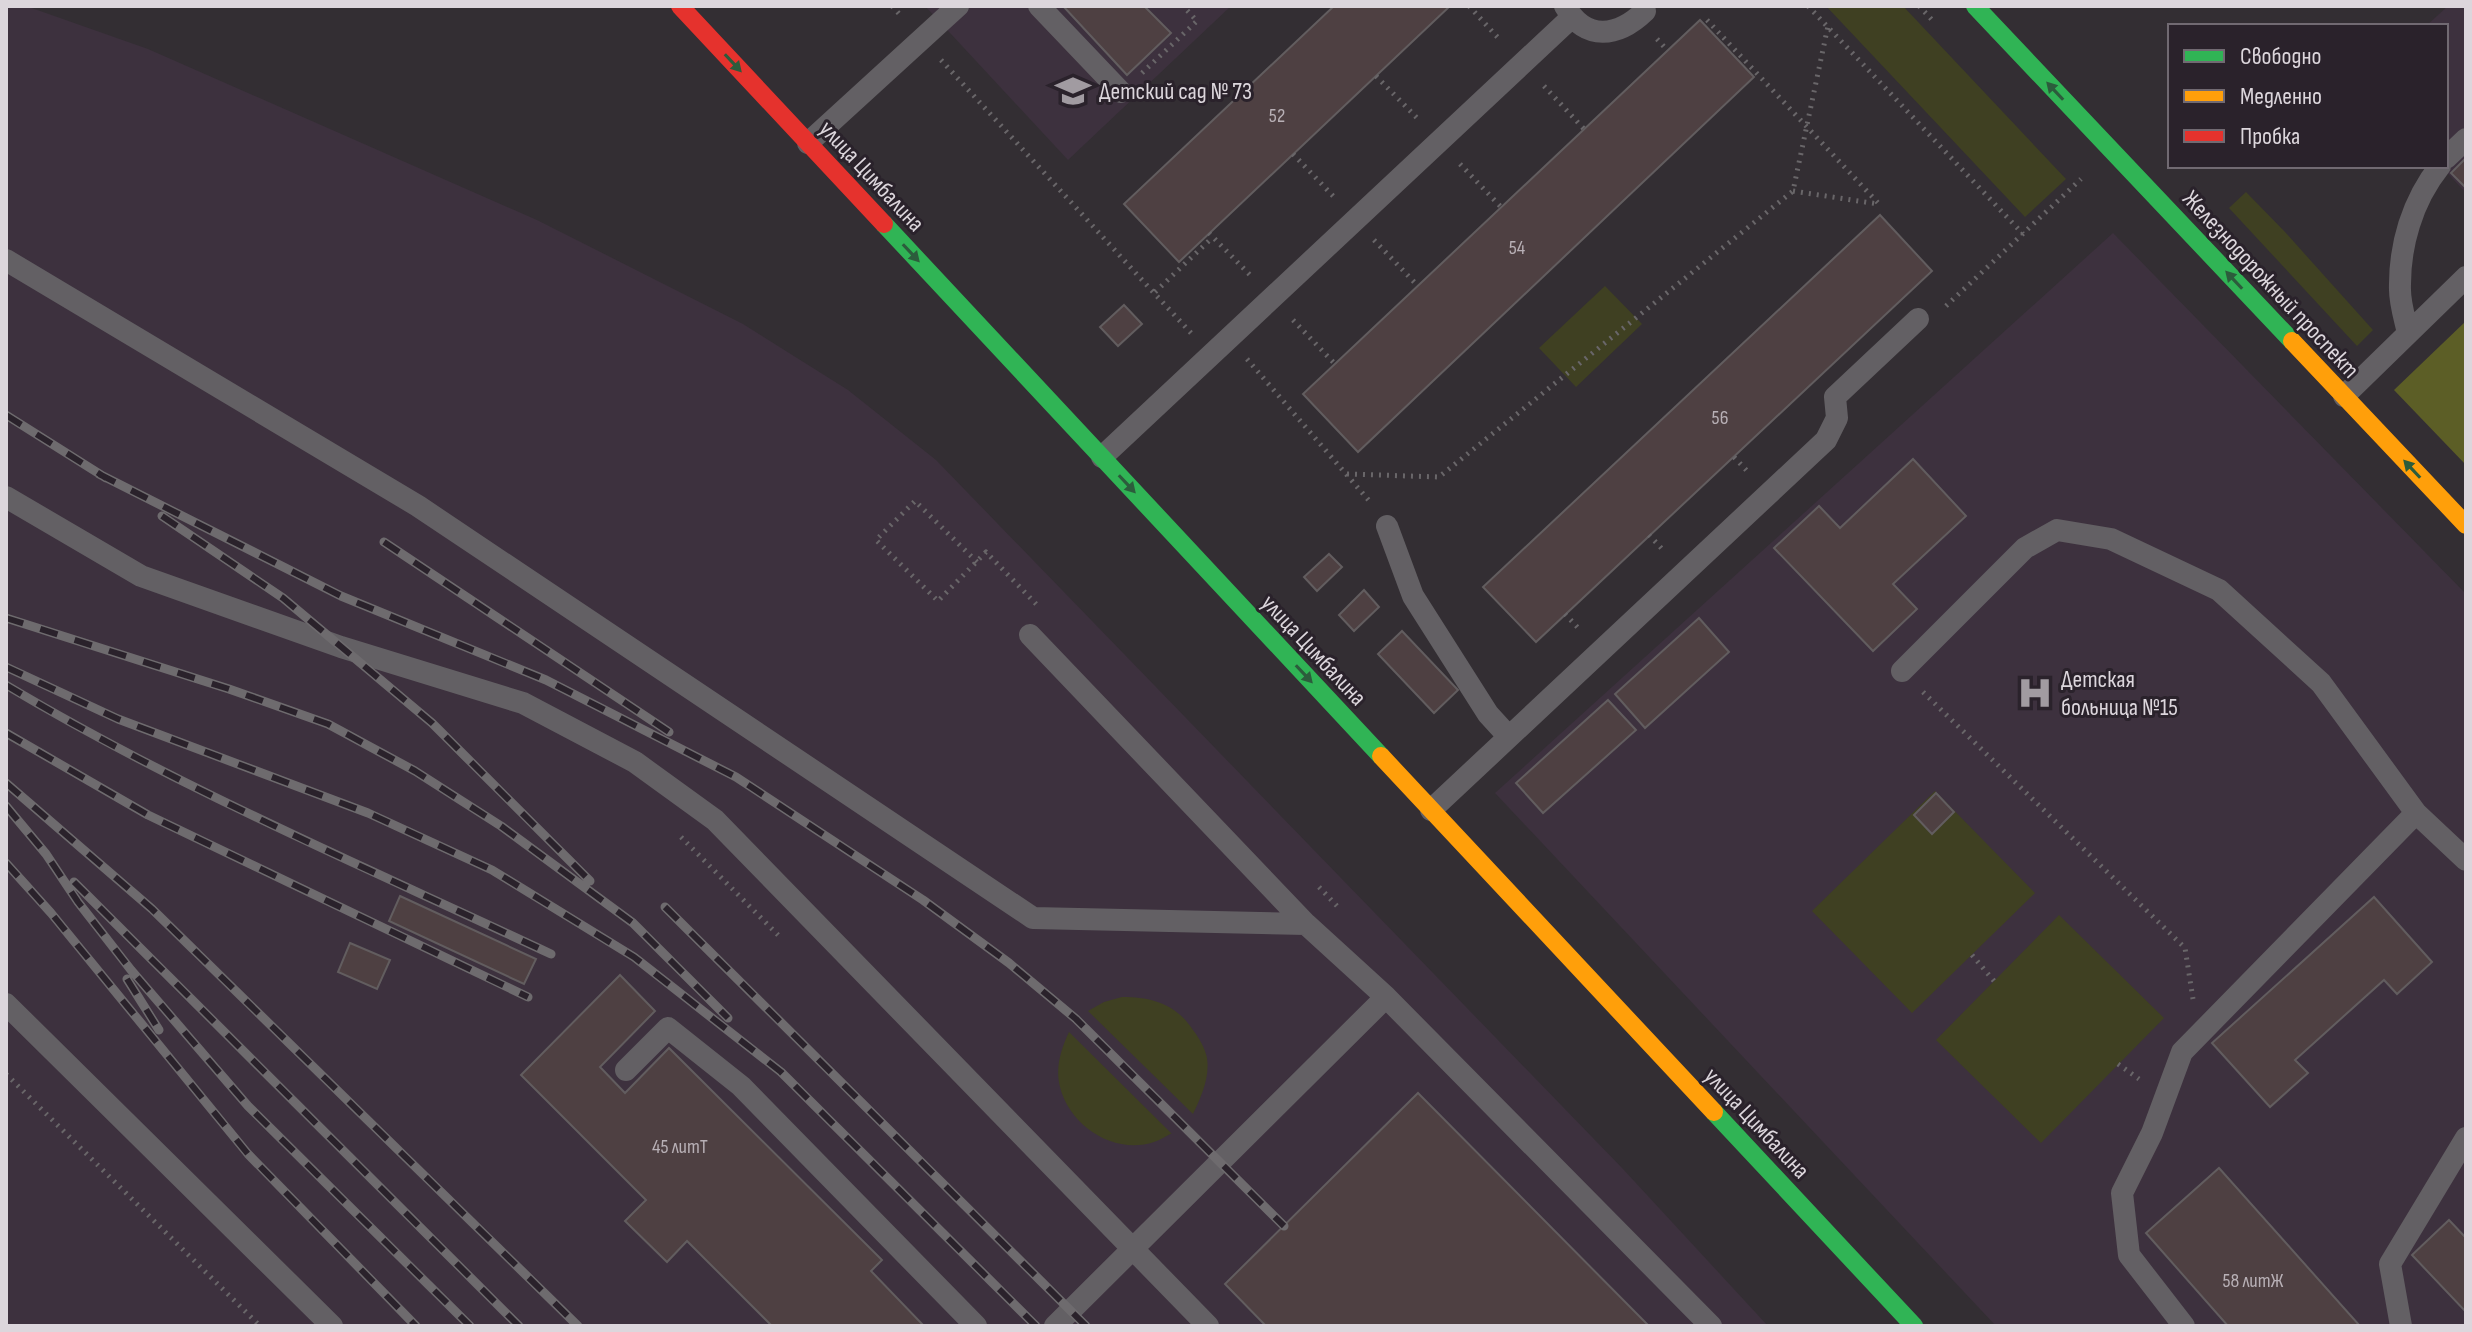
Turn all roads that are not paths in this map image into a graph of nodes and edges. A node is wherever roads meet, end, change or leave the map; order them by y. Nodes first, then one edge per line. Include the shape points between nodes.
1 (680, 6) edge
2 (958, 6) edge
3 (1039, 6) edge
4 (1975, 6) edge
5 (1645, 11) dead end
6 (1568, 12) edge
7 (1121, 92) road end
8 (2466, 139) edge
9 (808, 143) junction
10 (2448, 156) edge
11 (2439, 168) edge
12 (6, 260) edge
13 (2466, 277) edge
14 (1918, 319) road end
15 (2408, 333) junction
16 (2344, 396) junction
17 (1102, 457) junction
18 (6, 497) edge
19 (2466, 525) edge
20 (1387, 526) dead end
21 (1030, 635) dead end
22 (1902, 671) road end
23 (1509, 737) junction
24 (1431, 810) junction
25 (2416, 813) junction
26 (2466, 860) edge
27 (1306, 924) junction
28 (1386, 997) junction
29 (6, 1004) edge
30 (626, 1070) dead end
31 (2466, 1138) edge
32 (1133, 1250) junction
33 (332, 1326) edge
34 (976, 1326) edge
35 (1055, 1326) edge
36 (1208, 1326) edge
37 (1711, 1326) edge
38 (1914, 1326) edge
39 (2184, 1326) edge
40 (2401, 1326) edge

1 -> 9 street, улица Цимбалина
2 - 9 lane
3 - 7 lane
16 -> 4 street, Железнодорожный проспект
5 - 6 lane via 1630,25 1609,32 1589,29
6 - 17 lane
8 - 10 lane
9 -> 17 street, улица Цимбалина
11 - 15 lane via 2414,209 2402,251 2400,292
12 - 27 lane via 418,506 1033,918
13 - 15 lane
14 - 23 lane via 1835,397 1837,418 1826,440
15 - 16 lane
19 -> 16 street, Железнодорожный проспект
17 -> 24 street, улица Цимбалина
18 - 32 lane via 141,576 341,647 523,703 635,762 715,820
20 - 23 lane via 1413,596 1488,714
21 - 27 lane
22 - 25 lane via 2025,548 2057,530 2111,539 2219,590 2321,683
23 - 24 lane
24 - 38 street, улица Цимбалина
25 - 26 lane
25 - 39 lane via 2182,1052 2152,1133 2122,1193 2129,1255
27 - 28 lane
28 - 32 lane
28 - 37 lane
29 - 33 lane
30 - 34 lane via 668,1028 741,1086
31 - 40 lane via 2390,1264
32 - 35 lane
32 - 36 lane

